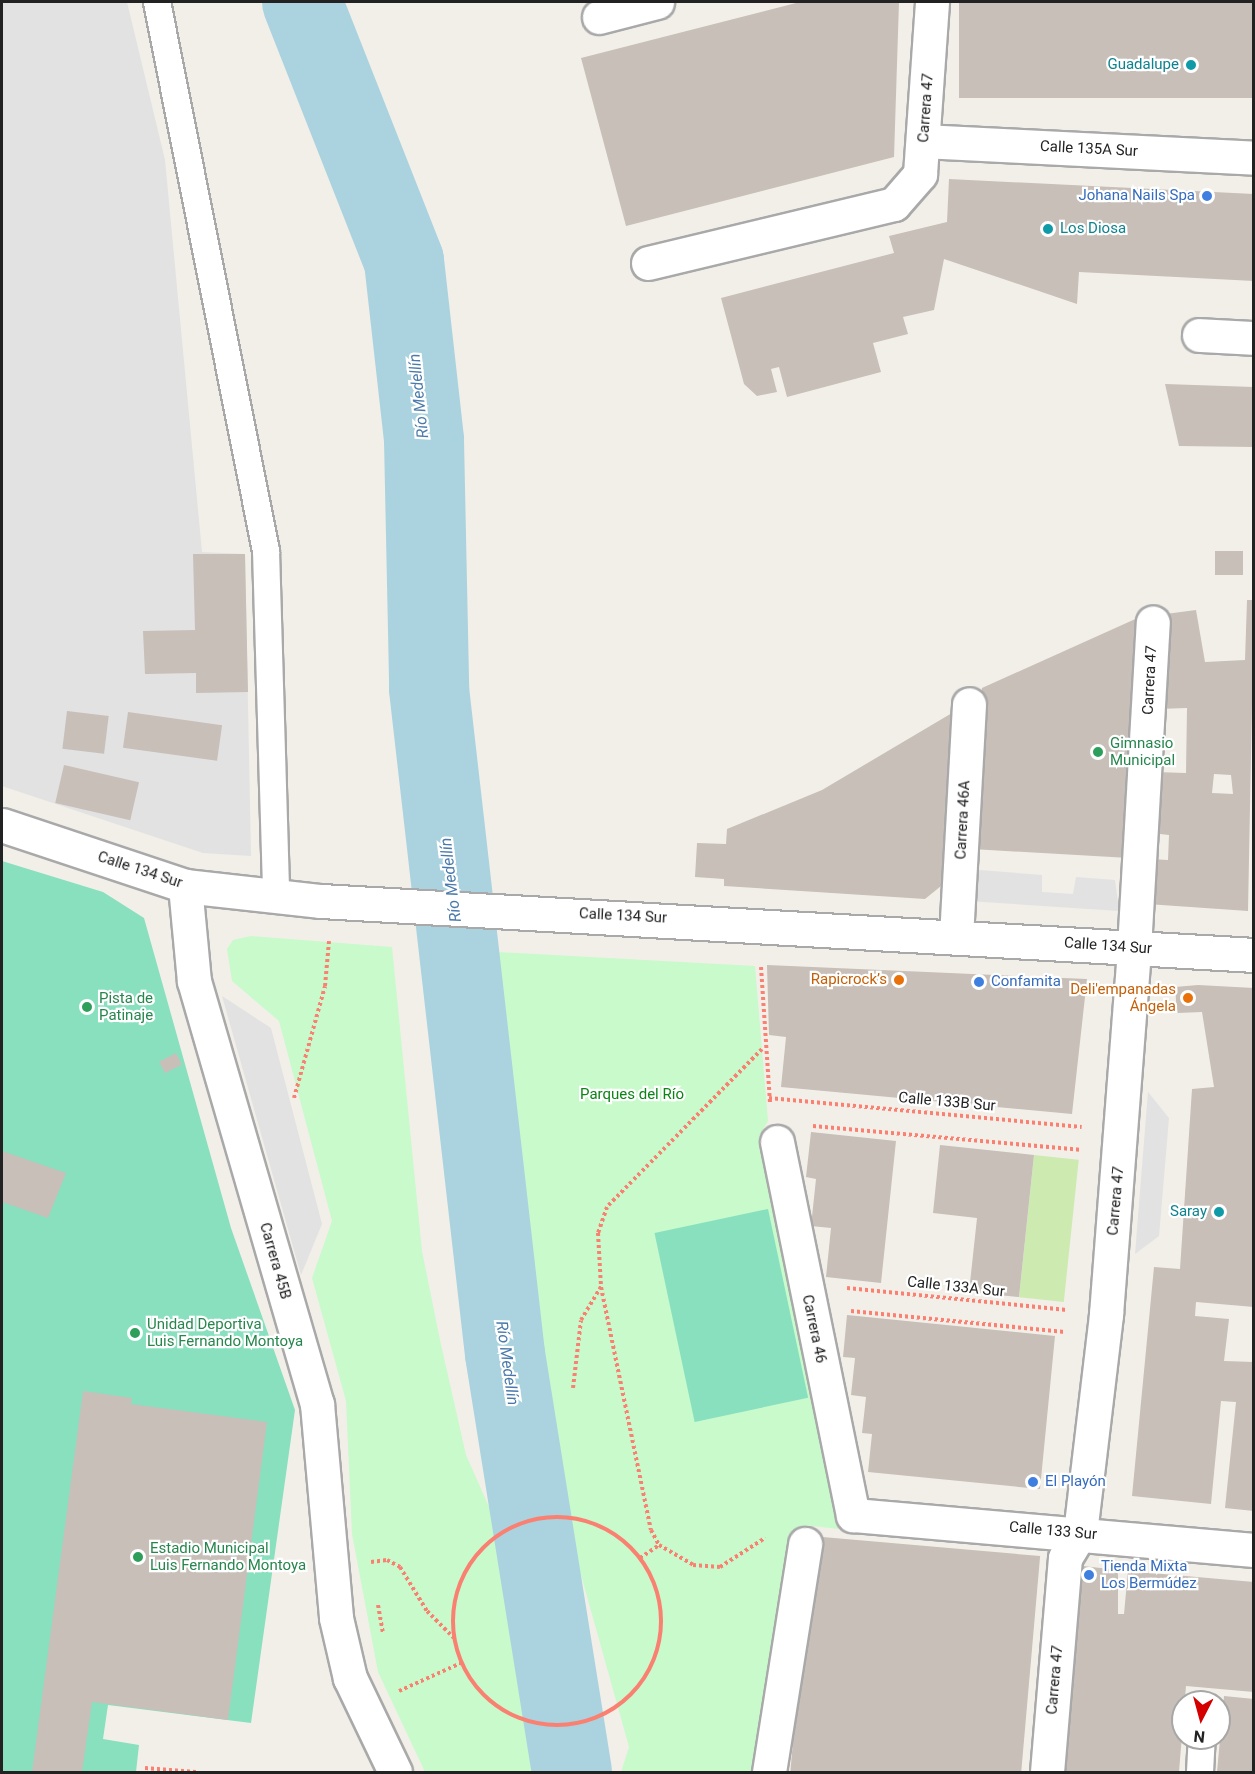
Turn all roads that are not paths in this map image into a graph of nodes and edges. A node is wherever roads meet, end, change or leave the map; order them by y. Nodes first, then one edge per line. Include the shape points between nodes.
1 (157, 2) edge
2 (657, 2) edge
3 (932, 2) edge
4 (599, 17) dead end
5 (924, 141) junction
6 (1254, 158) edge
7 (648, 263) dead end
8 (1199, 335) dead end
9 (1254, 338) edge
10 (1153, 623) dead end
11 (969, 704) dead end
12 (2, 825) edge
13 (185, 886) junction
14 (276, 897) junction
15 (956, 937) junction
16 (1134, 948) junction
17 (1254, 955) edge
18 (777, 1142) dead end
19 (853, 1515) joint
20 (1080, 1533) junction
21 (805, 1544) dead end
22 (1254, 1550) edge
23 (1201, 1750) edge
24 (396, 1773) edge
25 (769, 1773) edge
26 (1047, 1773) edge
27 (1200, 1773) edge

1 - 14 lane via 266,551
2 - 4 street
3 - 5 street, Carrera 47
5 - 6 street, Calle 135A Sur
5 - 7 street, Carrera 47 via 920,174 894,204
8 - 9 street
10 - 16 street, Carrera 47
11 - 15 street, Carrera 46A
12 - 13 street, Calle 134 Sur
13 - 14 street, Calle 134 Sur
13 - 24 street, Carrera 45B via 194,981 317,1404 336,1618 350,1678
14 - 15 street, Calle 134 Sur
15 - 16 street, Calle 134 Sur
16 - 17 street, Calle 134 Sur
16 - 20 street, Carrera 47 via 1122,1142
18 - 19 street, Carrera 46
19 - 20 street, Calle 133 Sur
20 - 22 street, Calle 133 Sur
20 - 26 street, Carrera 47 via 1065,1558
21 - 25 street
23 - 27 lane

